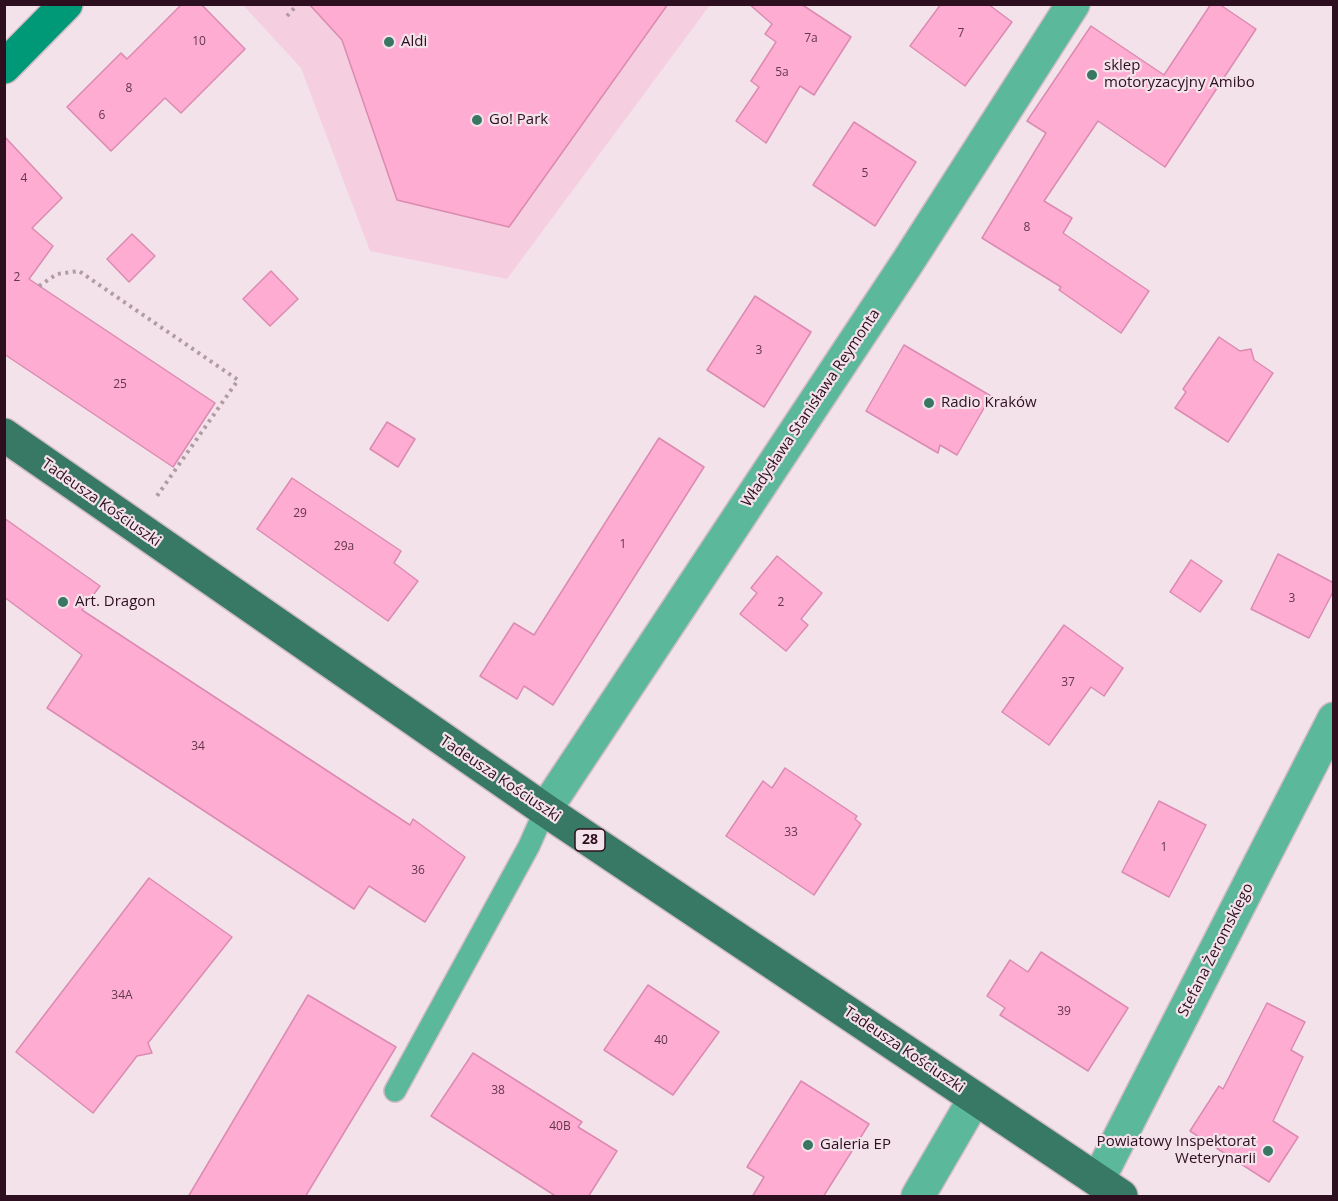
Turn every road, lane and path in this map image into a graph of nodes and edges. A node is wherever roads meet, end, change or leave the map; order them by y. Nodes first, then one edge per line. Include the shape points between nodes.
1 (66, 4) edge
2 (298, 4) edge
3 (1073, 4) edge
4 (287, 16) dead end
5 (5, 66) edge
6 (39, 286) dead end
7 (4, 435) edge
8 (153, 501) dead end
9 (1334, 719) edge
10 (545, 810) junction
11 (395, 1091) dead end
12 (975, 1098) junction
13 (1109, 1188) edge
14 (918, 1197) edge

1 - 5 main road
2 - 4 path
3 - 10 street, Władysława Stanisława Reymonta via 909,260
6 - 8 path via 57,274 79,271 238,380
7 - 10 main road, Tadeusza Kościuszki / 28
9 - 13 street, Stefana Żeromskiego
10 - 11 lane
10 - 12 main road, Tadeusza Kościuszki / 28
12 - 13 main road, Tadeusza Kościuszki / 28
12 - 14 street

